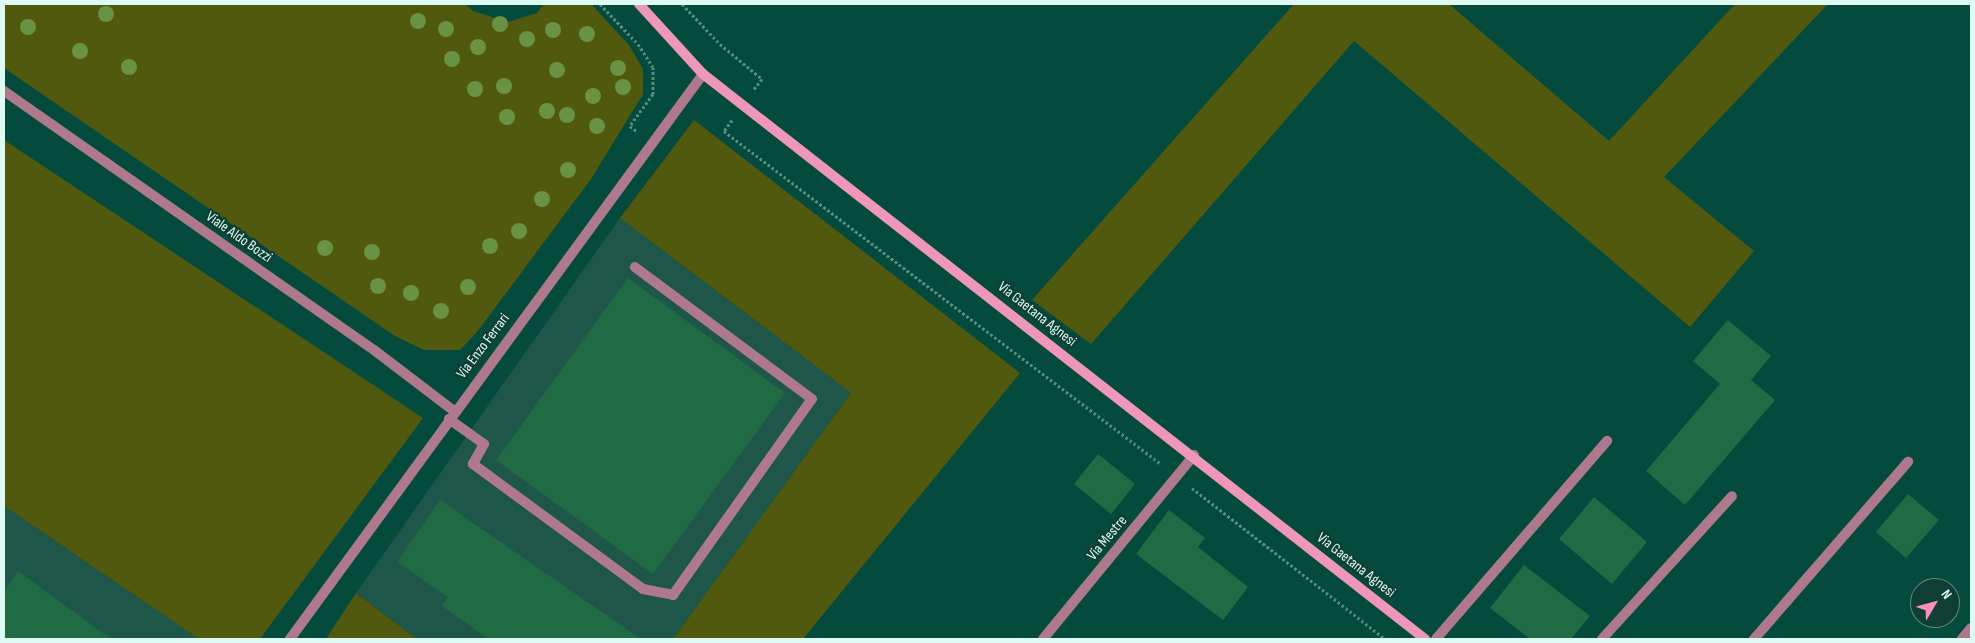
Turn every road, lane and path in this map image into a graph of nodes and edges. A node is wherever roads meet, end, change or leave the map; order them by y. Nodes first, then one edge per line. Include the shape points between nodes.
1 (600, 4) edge
2 (639, 4) edge
3 (703, 74) junction
4 (4, 91) edge
5 (652, 143) junction
6 (635, 267) dead end
7 (451, 415) junction
8 (1607, 441) dead end
9 (1194, 455) junction
10 (1908, 462) dead end
11 (1732, 496) dead end
12 (1971, 628) edge
13 (290, 639) edge
14 (1043, 639) edge
15 (1426, 639) edge
16 (1436, 639) edge
17 (1602, 639) edge
18 (1754, 639) edge
19 (1962, 639) edge

1 - 5 path via 638,44 653,67 653,94 630,126
2 - 3 street, Via Gaetana Agnesi
3 - 5 street, Via Enzo Ferrari
3 - 9 street, Via Gaetana Agnesi
4 - 7 street, Viale Aldo Bozzi via 374,350
5 - 7 street, Via Enzo Ferrari
6 - 7 street, Viale Aldo Bozzi via 812,399 673,595 643,589 473,464 484,444
7 - 13 street, Via Enzo Ferrari
8 - 16 street
9 - 14 street, Via Mestre
9 - 15 street, Via Gaetana Agnesi
10 - 18 street
11 - 17 street
12 - 19 street

